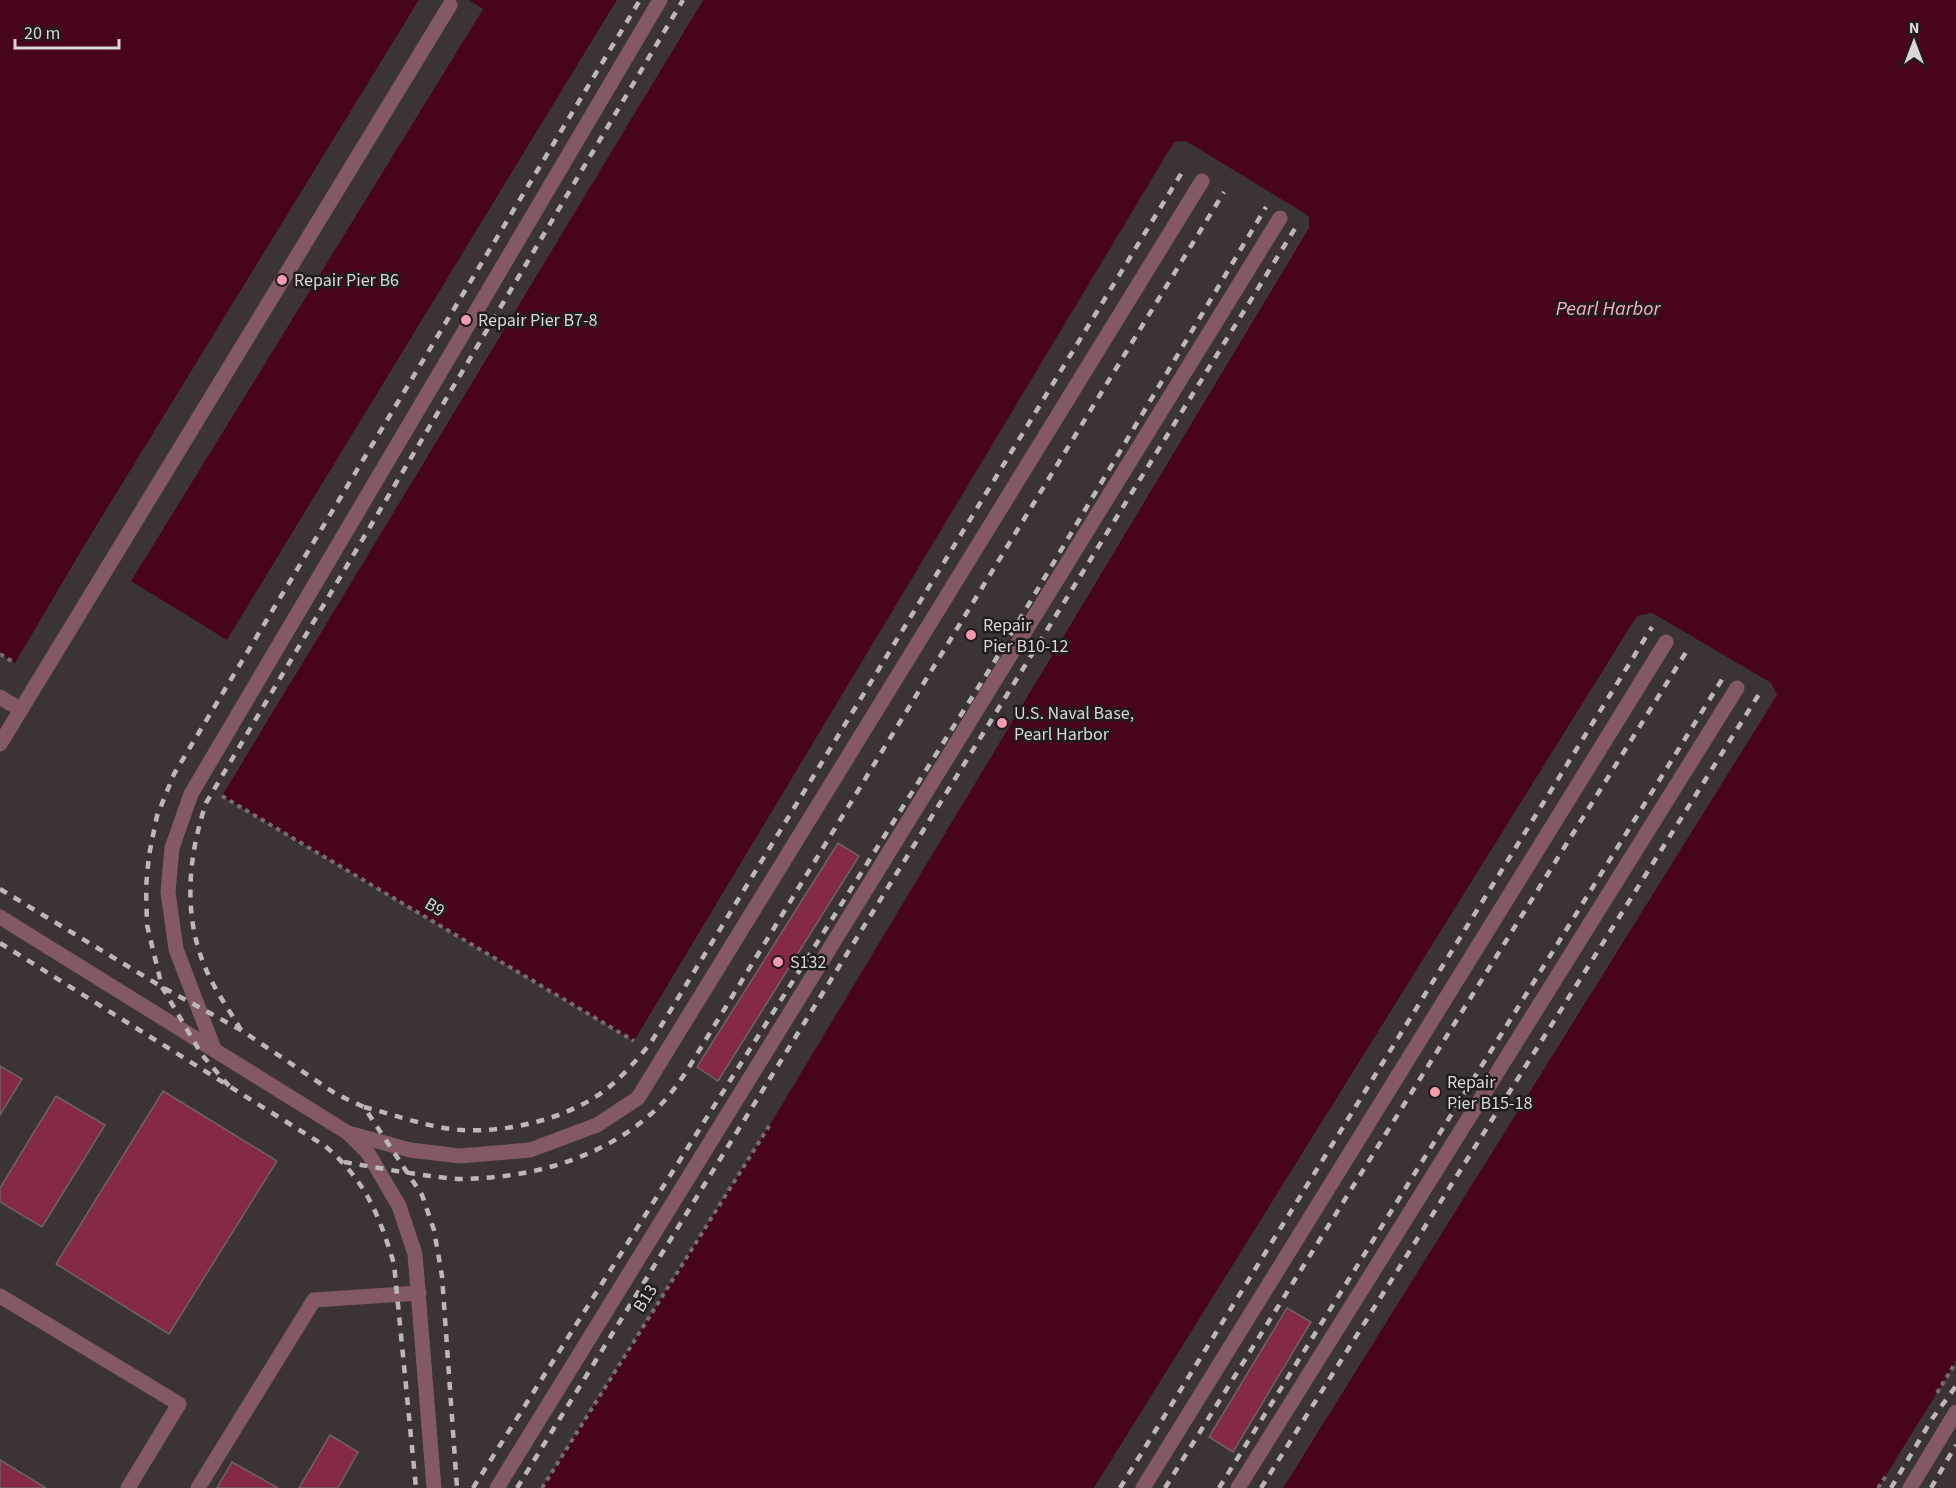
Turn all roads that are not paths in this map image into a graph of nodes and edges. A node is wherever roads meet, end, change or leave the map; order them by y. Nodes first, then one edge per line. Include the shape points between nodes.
1 (660, 0) edge
2 (450, 4) dead end
3 (1202, 181) dead end
4 (1280, 218) dead end
5 (1666, 642) dead end
6 (1737, 688) dead end
7 (0, 697) edge
8 (21, 710) junction
9 (0, 744) edge
10 (0, 917) edge
11 (214, 1049) junction
12 (348, 1133) junction
13 (419, 1293) junction
14 (0, 1296) edge
15 (1956, 1412) edge
16 (128, 1488) edge
17 (198, 1488) edge
18 (434, 1488) edge
19 (497, 1488) edge
20 (1143, 1488) edge
21 (1238, 1488) edge
22 (1910, 1488) edge

1 - 11 lane via 191,795 172,848 168,891 176,949
2 - 8 lane
3 - 12 lane via 638,1098 597,1125 530,1150 459,1156 410,1150
4 - 19 lane
5 - 20 lane
6 - 21 lane
7 - 8 lane
8 - 9 lane
10 - 11 lane
11 - 12 lane
12 - 13 lane via 368,1153 399,1206 415,1254
13 - 17 lane via 314,1300
13 - 18 lane
14 - 16 lane via 179,1404
15 - 22 lane

